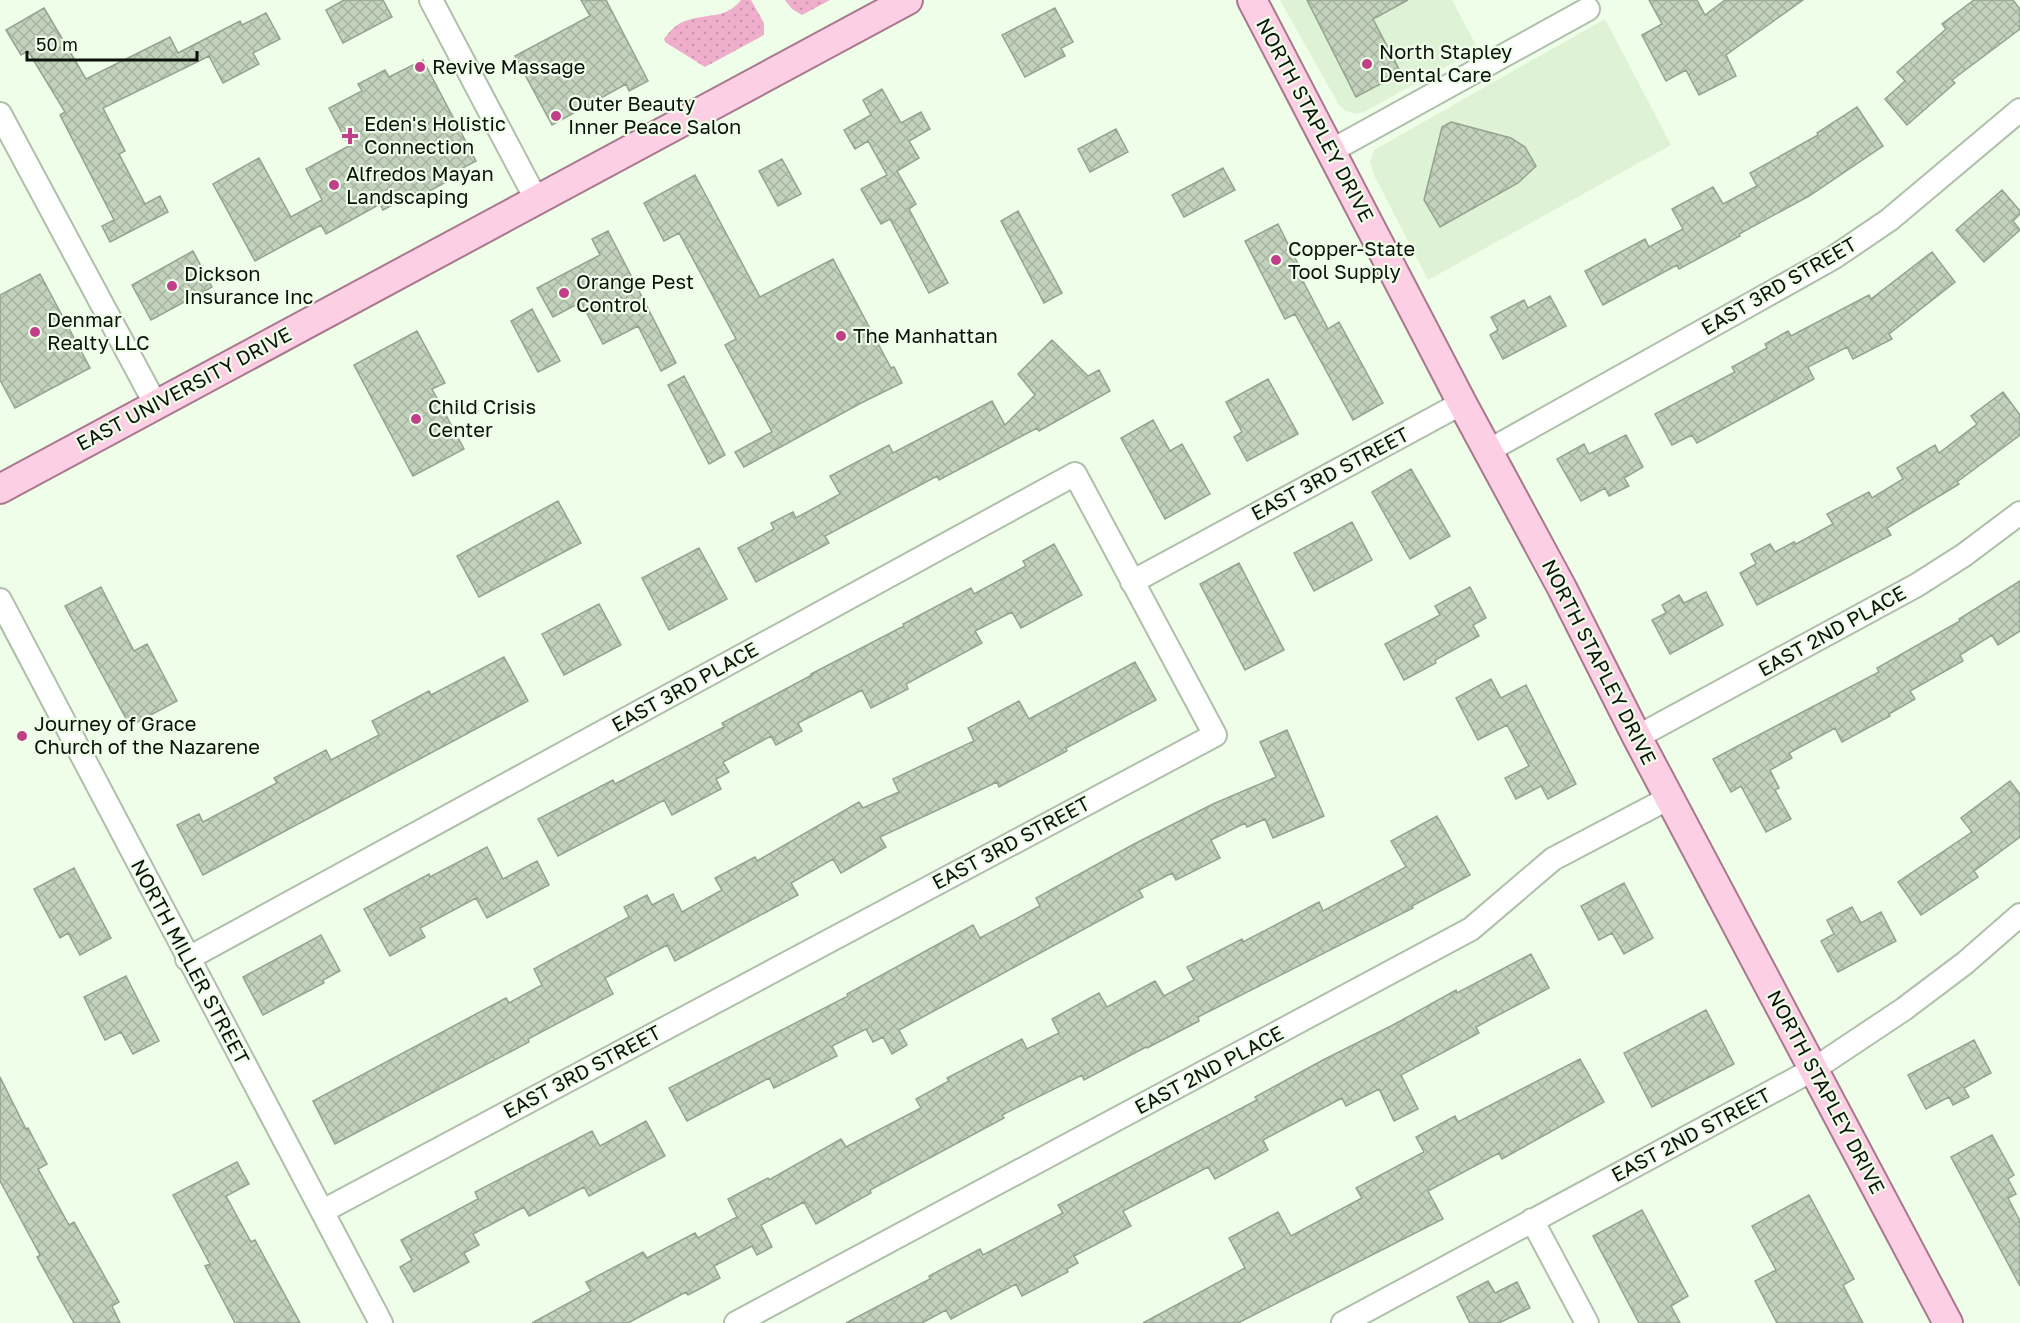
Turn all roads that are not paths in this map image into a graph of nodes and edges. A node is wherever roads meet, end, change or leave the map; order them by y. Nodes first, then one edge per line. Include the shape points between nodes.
1 (431, 0) edge
2 (908, 0) edge
3 (1252, 0) edge
4 (1588, 9) dead end
5 (2020, 110) edge
6 (0, 114) edge
7 (1331, 151) junction
8 (536, 199) junction
9 (1462, 403) junction
10 (156, 405) junction
11 (1488, 451) junction
12 (0, 489) edge
13 (2020, 513) edge
14 (1132, 582) junction
15 (0, 600) edge
16 (1637, 737) junction
17 (1669, 798) junction
18 (2020, 915) edge
19 (188, 959) junction
20 (1814, 1069) junction
21 (323, 1211) junction
22 (1532, 1220) junction
23 (381, 1323) edge
24 (736, 1323) edge
25 (1342, 1323) edge
26 (1587, 1323) edge
27 (1948, 1323) edge

1 - 8 street
2 - 8 main road, EAST UNIVERSITY DRIVE
3 - 7 main road, NORTH STAPLEY DRIVE
4 - 7 street
5 - 11 street, EAST 3RD STREET via 1889,220 1833,258
6 - 10 street
7 - 9 main road, NORTH STAPLEY DRIVE
8 - 10 main road, EAST UNIVERSITY DRIVE
9 - 11 main road, NORTH STAPLEY DRIVE
9 - 14 street, EAST 3RD STREET
10 - 12 main road, EAST UNIVERSITY DRIVE
11 - 16 main road, NORTH STAPLEY DRIVE
13 - 16 street, EAST 2ND PLACE via 1917,585
14 - 19 street, EAST 3RD PLACE via 1075,474
14 - 21 street, EAST 3RD STREET via 1215,735
15 - 19 street, NORTH MILLER STREET
16 - 17 main road, NORTH STAPLEY DRIVE
17 - 20 main road, NORTH STAPLEY DRIVE
17 - 24 street, EAST 2ND PLACE via 1553,859 1471,929
18 - 20 street, EAST 2ND STREET via 1904,1009
19 - 21 street, NORTH MILLER STREET
20 - 22 street, EAST 2ND STREET
20 - 27 main road, NORTH STAPLEY DRIVE
21 - 23 street, NORTH MILLER STREET
22 - 25 street, EAST 2ND STREET
22 - 26 street

